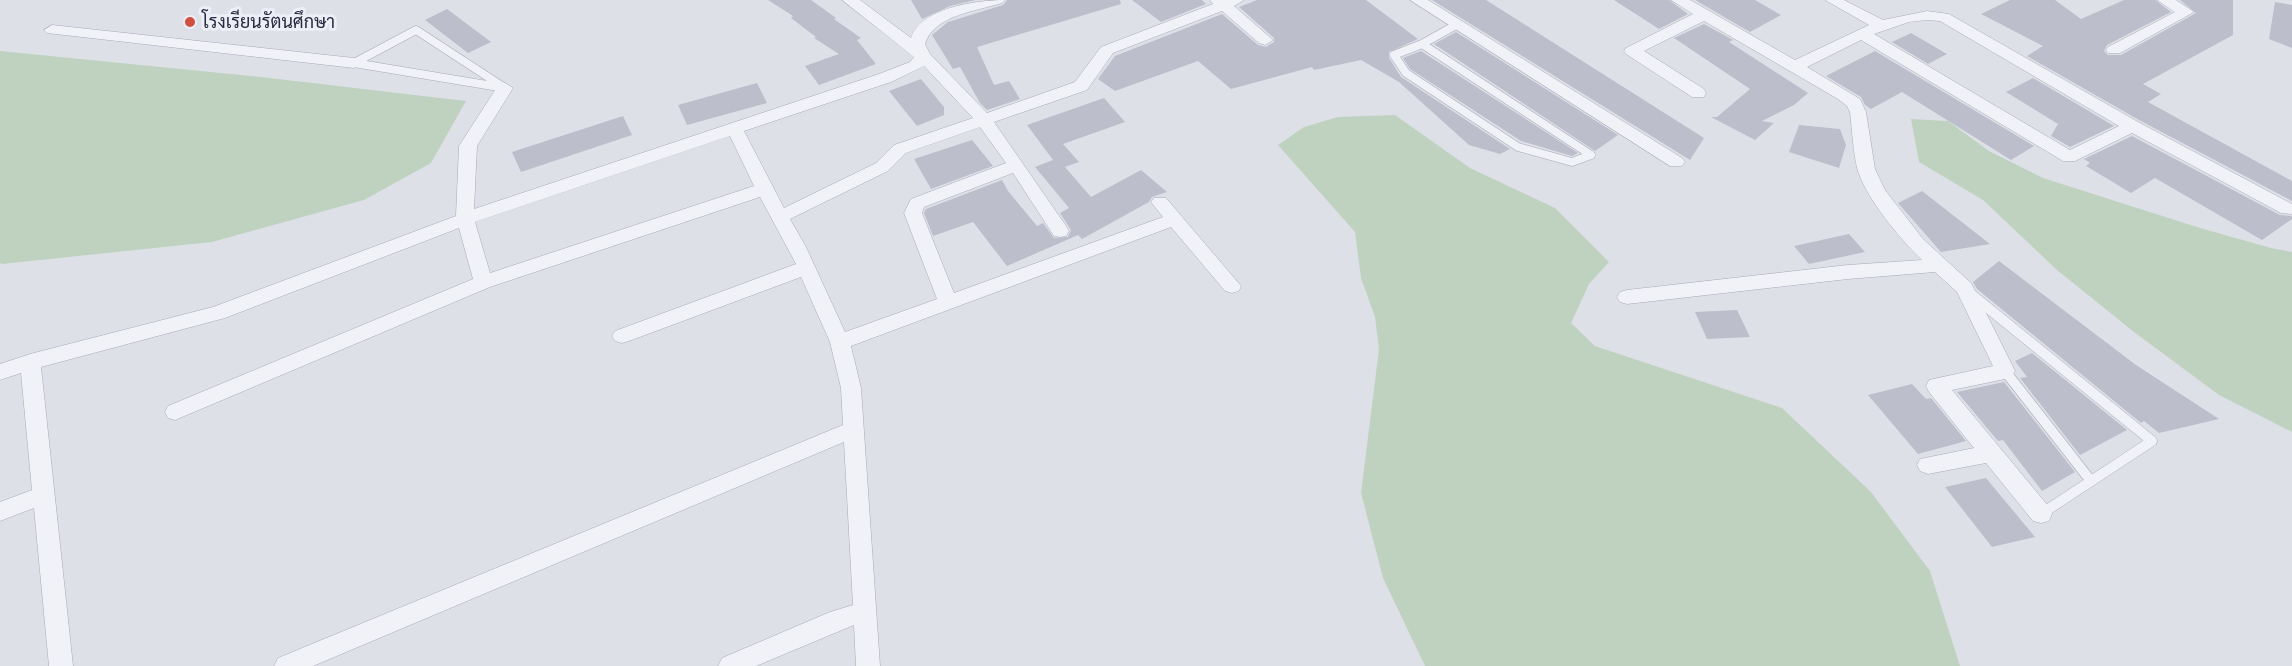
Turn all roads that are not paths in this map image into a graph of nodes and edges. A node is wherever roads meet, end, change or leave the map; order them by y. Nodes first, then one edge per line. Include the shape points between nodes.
1 (850, 0) edge
2 (997, 0) edge
3 (1418, 0) edge
4 (1679, 0) edge
5 (1833, 0) edge
6 (2165, 0) edge
7 (1226, 2) edge
8 (1704, 15) junction
9 (1456, 25) junction
10 (1881, 26) junction
11 (52, 30) dead end
12 (1861, 33) junction
13 (1265, 40) dead end
14 (1422, 44) junction
15 (2114, 50) dead end
16 (923, 57) junction
17 (354, 63) junction
18 (1796, 66) junction
19 (505, 88) junction
20 (1698, 93) dead end
21 (983, 121) junction
22 (2132, 126) junction
23 (735, 129) junction
24 (1676, 162) dead end
25 (1016, 166) junction
26 (764, 189) junction
27 (1160, 202) dead end
28 (2286, 209) dead end
29 (780, 217) junction
30 (465, 219) junction
31 (1175, 219) junction
32 (1060, 231) dead end
33 (1938, 265) junction
34 (805, 268) junction
35 (483, 282) junction
36 (1232, 286) dead end
37 (1964, 288) junction
38 (1627, 297) dead end
39 (948, 303) junction
40 (622, 336) dead end
41 (840, 342) junction
42 (30, 362) junction
43 (2005, 371) junction
44 (0, 372) edge
45 (175, 412) dead end
46 (854, 429) junction
47 (1991, 453) junction
48 (1928, 465) dead end
49 (2091, 481) junction
50 (44, 495) junction
51 (0, 512) edge
52 (2041, 514) joint
53 (864, 612) junction
54 (61, 666) edge
55 (286, 666) edge
56 (730, 666) edge
57 (868, 666) edge

1 - 16 street
2 - 16 street via 938,18 921,31 917,44
3 - 9 street
4 - 8 street
5 - 10 street
6 - 15 street via 2186,12
7 - 13 street
7 - 21 street via 1107,50 1081,87
8 - 18 street
8 - 20 street via 1632,51
9 - 14 lane
9 - 24 street
10 - 12 street
10 - 22 street via 1919,16 1944,17
11 - 17 street
12 - 18 street
12 - 22 street via 2069,157
14 - 14 lane via 1394,55 1406,73 1518,147 1572,162 1591,155
16 - 21 street via 962,94
16 - 23 street via 916,65 885,78
17 - 19 lane
17 - 19 lane via 416,30
18 - 33 street via 1854,103 1866,169 1877,192
19 - 30 street via 468,146
21 - 25 street
21 - 29 street via 900,149 882,167
22 - 28 street
23 - 26 street
23 - 30 street
25 - 32 street
25 - 39 street via 917,203 913,208
26 - 29 street
26 - 35 street
27 - 31 street
29 - 34 street
30 - 35 street
30 - 42 street via 218,313
31 - 36 street
31 - 39 street
33 - 37 street
33 - 38 street
34 - 40 street
34 - 41 street
35 - 45 street
37 - 43 street
37 - 49 lane via 2152,441
39 - 41 street
41 - 46 street via 851,388
42 - 44 street
42 - 50 street
43 - 47 street via 1936,386
43 - 49 lane
46 - 53 street
46 - 55 street
47 - 48 street
47 - 52 street
49 - 52 lane
50 - 51 street
50 - 54 street
53 - 56 street via 838,619
53 - 57 street

